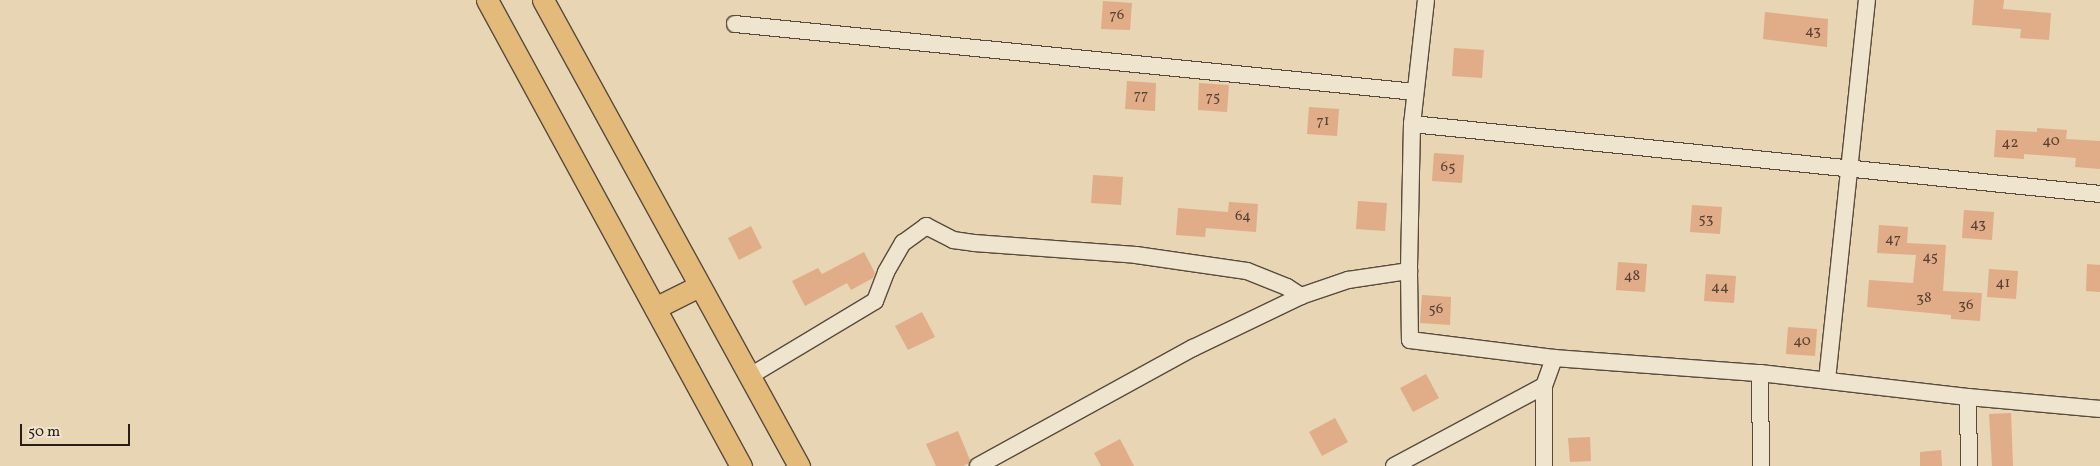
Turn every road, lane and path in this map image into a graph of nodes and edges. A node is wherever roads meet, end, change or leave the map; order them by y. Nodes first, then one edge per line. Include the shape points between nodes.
1 (487, 0) edge
2 (543, 0) edge
3 (1426, 0) edge
4 (1867, 0) edge
5 (735, 24) dead end
6 (1415, 92) junction
7 (1412, 124) junction
8 (1850, 168) junction
9 (2100, 194) edge
10 (1409, 271) junction
11 (699, 286) junction
12 (1301, 296) junction
13 (655, 308) junction
14 (1554, 358) junction
15 (1760, 373) junction
16 (750, 376) junction
17 (1827, 380) junction
18 (1544, 386) junction
19 (1968, 397) junction
20 (2100, 409) edge
21 (741, 466) edge
22 (799, 466) edge
23 (978, 466) edge
24 (1394, 466) edge
25 (1544, 466) edge
26 (1761, 466) edge
27 (1969, 466) edge

1 - 13 main road
2 - 11 main road
3 - 6 street
4 - 8 street
5 - 6 street
6 - 7 street
7 - 8 street
7 - 10 street
8 - 9 street
8 - 17 street
10 - 12 street via 1348,280
10 - 14 street via 1410,340
11 - 13 main road
11 - 16 main road
12 - 16 street via 1247,270 1136,256 974,243 953,240 926,226 903,243 874,301
12 - 23 street via 1193,348
13 - 21 main road
14 - 15 street
14 - 18 street
15 - 17 street
15 - 26 street
16 - 22 main road
17 - 19 street
18 - 24 street
18 - 25 street
19 - 20 street
19 - 27 street

